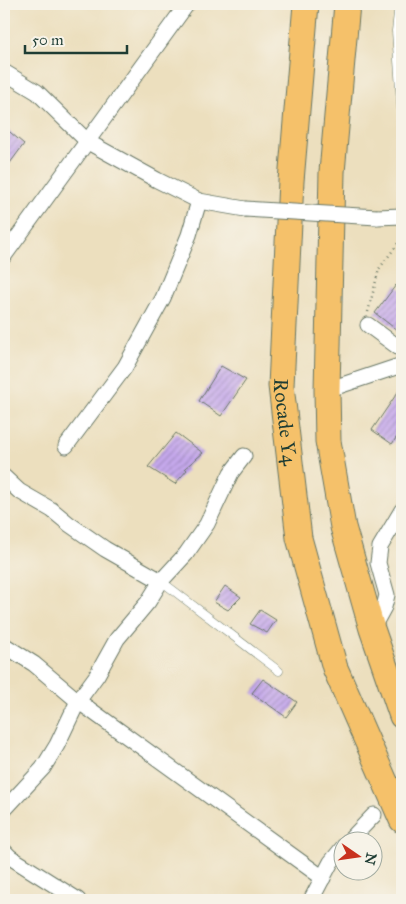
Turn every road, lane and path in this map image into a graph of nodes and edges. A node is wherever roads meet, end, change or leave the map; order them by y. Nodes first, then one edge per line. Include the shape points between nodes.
1 (187, 4) edge
2 (306, 4) edge
3 (347, 4) edge
4 (398, 4) edge
5 (4, 72) edge
6 (402, 118) edge
7 (88, 142) junction
8 (198, 201) junction
9 (402, 216) edge
10 (402, 238) edge
11 (4, 256) edge
12 (368, 325) joint
13 (402, 350) edge
14 (402, 365) edge
15 (327, 390) junction
16 (66, 446) dead end
17 (244, 456) dead end
18 (4, 477) edge
19 (402, 510) edge
20 (161, 581) junction
21 (372, 629) junction
22 (4, 645) edge
23 (279, 671) dead end
24 (78, 702) junction
25 (402, 716) edge
26 (4, 810) edge
27 (374, 815) dead end
28 (402, 820) edge
29 (358, 832) edge
30 (4, 851) edge
31 (334, 858) edge
32 (323, 878) junction
33 (78, 900) edge
34 (311, 900) edge

1 - 7 street
2 - 28 highway, Rocade Y4 via 291,181 281,386 299,538 335,668
3 - 15 highway, Rocade Y4 via 332,172
4 - 6 lane via 396,30
5 - 7 street via 38,92
7 - 8 street
7 - 11 street
8 - 9 street, bridge via 244,209
8 - 16 street via 189,235 163,298 125,367
10 - 12 path via 379,270 368,309
12 - 13 street
14 - 15 street
15 - 21 highway, Rocade Y4 via 328,441 343,527
17 - 20 street via 231,473 207,524
18 - 20 street via 20,492 52,510 105,549
19 - 21 street via 380,547 378,563 387,595
20 - 23 lane
20 - 24 street via 117,639
21 - 25 highway, Rocade Y4
22 - 24 street via 34,664
24 - 26 street via 43,768
24 - 32 street
27 - 29 street
30 - 33 street
31 - 32 street
32 - 34 street

